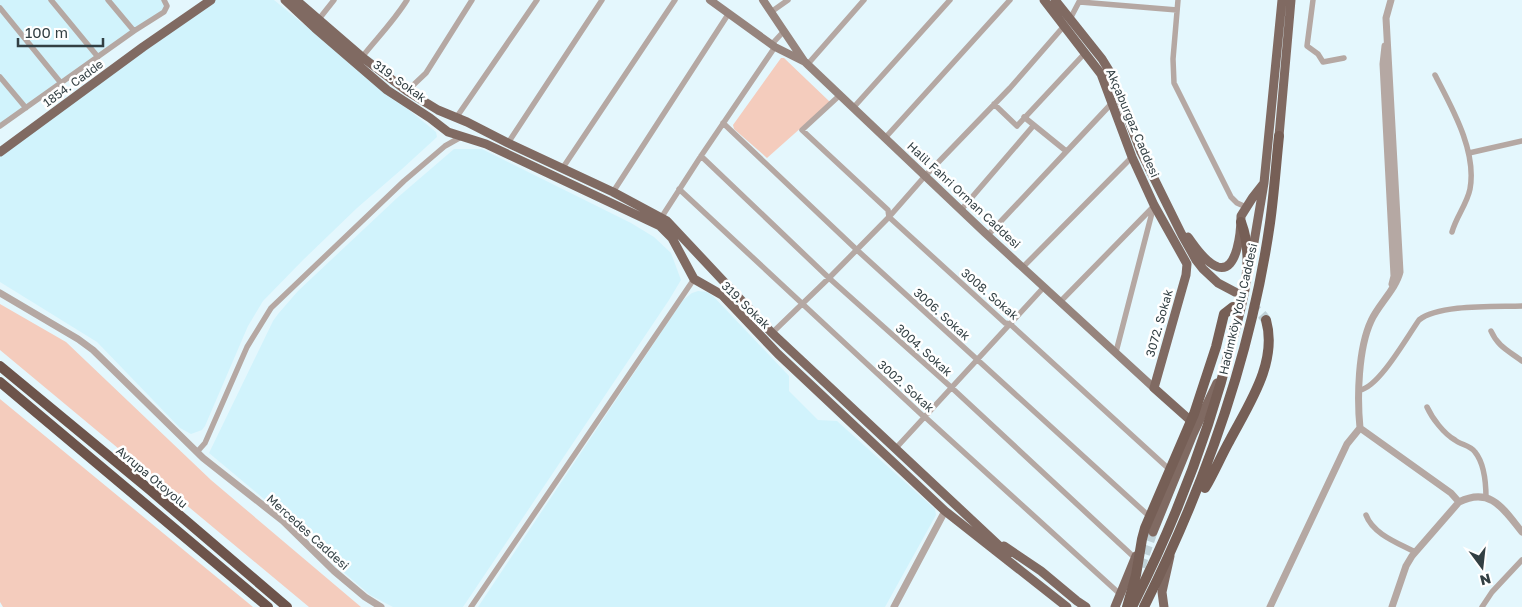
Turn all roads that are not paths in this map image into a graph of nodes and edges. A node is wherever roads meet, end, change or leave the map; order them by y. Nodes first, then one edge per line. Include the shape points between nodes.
1 (51, 0) edge
2 (108, 0) edge
3 (164, 0) edge
4 (202, 0) edge
5 (211, 0) edge
6 (285, 0) edge
7 (296, 0) edge
8 (334, 0) edge
9 (407, 0) edge
10 (472, 0) edge
11 (536, 0) edge
12 (602, 0) edge
13 (676, 0) edge
14 (710, 0) edge
15 (763, 0) edge
16 (788, 0) edge
17 (864, 0) edge
18 (950, 0) edge
19 (1010, 0) edge
20 (1044, 0) edge
21 (1055, 0) edge
22 (1178, 0) edge
23 (1282, 0) edge
24 (1291, 0) edge
25 (1313, 0) edge
26 (1391, 0) edge
27 (1080, 1) edge
28 (0, 8) edge
29 (1177, 10) junction
30 (771, 12) junction
31 (729, 13) junction
32 (182, 18) junction
33 (319, 19) junction
34 (1067, 23) junction
35 (134, 31) junction
36 (784, 31) junction
37 (773, 46) junction
38 (1085, 53) junction
39 (98, 57) junction
40 (362, 58) junction
41 (1344, 58) dead end
42 (806, 63) junction
43 (1435, 75) dead end
44 (0, 76) edge
45 (61, 83) junction
46 (407, 91) junction
47 (840, 95) junction
48 (1112, 103) junction
49 (994, 104) junction
50 (26, 108) junction
51 (853, 108) junction
52 (456, 118) junction
53 (1024, 118) junction
54 (468, 122) junction
55 (723, 123) junction
56 (1034, 125) junction
57 (0, 126) edge
58 (447, 132) junction
59 (1279, 136) joint
60 (461, 138) junction
61 (885, 138) junction
62 (1522, 141) edge
63 (508, 143) junction
64 (445, 146) junction
65 (1066, 151) junction
66 (0, 152) edge
67 (1141, 152) junction
68 (1469, 153) junction
69 (701, 156) junction
70 (1132, 157) junction
71 (562, 169) junction
72 (925, 176) junction
73 (1264, 183) junction
74 (679, 189) junction
75 (613, 192) junction
76 (1154, 206) junction
77 (1246, 207) junction
78 (961, 210) junction
79 (1172, 214) junction
80 (889, 216) junction
81 (661, 218) junction
82 (1241, 222) junction
83 (1452, 232) dead end
84 (988, 235) junction
85 (856, 250) junction
86 (705, 262) junction
87 (1187, 264) joint
88 (1023, 267) junction
89 (714, 271) junction
90 (1248, 276) junction
91 (692, 277) junction
92 (829, 278) junction
93 (703, 284) junction
94 (1044, 287) junction
95 (1235, 292) dead end
96 (0, 293) edge
97 (1060, 302) junction
98 (801, 305) junction
99 (1522, 306) edge
100 (1237, 308) junction
101 (1266, 320) dead end
102 (1010, 324) junction
103 (1491, 331) dead end
104 (772, 333) junction
105 (1116, 352) junction
106 (978, 359) junction
107 (1522, 361) edge
108 (0, 366) edge
109 (1225, 370) junction
110 (0, 382) edge
111 (952, 388) junction
112 (1154, 388) junction
113 (1360, 390) junction
114 (1427, 406) dead end
115 (925, 417) junction
116 (1191, 421) junction
117 (1360, 428) junction
118 (896, 448) junction
119 (197, 452) junction
120 (1170, 470) junction
121 (1486, 498) junction
122 (1459, 502) junction
123 (945, 511) junction
124 (1187, 514) junction
125 (1366, 515) dead end
126 (1150, 517) junction
127 (1153, 532) tunnel mouth
128 (1522, 532) edge
129 (987, 534) junction
130 (1142, 539) junction
131 (991, 548) junction
132 (1171, 552) junction
133 (1415, 552) junction
134 (1135, 558) junction
135 (1522, 560) edge
136 (1121, 595) junction
137 (1070, 606) edge
138 (268, 607) edge
139 (288, 607) edge
140 (381, 607) edge
141 (471, 607) edge
142 (894, 607) edge
143 (1057, 607) edge
144 (1086, 607) edge
145 (1115, 607) edge
146 (1127, 607) edge
147 (1132, 607) edge
148 (1144, 607) edge
149 (1164, 607) edge
150 (1270, 607) edge
151 (1392, 607) edge
152 (1482, 607) edge

1 - 39 street
2 - 35 street
3 - 35 street via 166,11
4 - 32 main road
5 - 32 main road, 1854. Cadde
6 - 58 main road, 319. Sokak via 387,90
7 - 33 main road, 319. Sokak
8 - 33 street
9 - 40 street
10 - 46 street via 426,73
11 - 52 street
12 - 63 street
13 - 71 street
14 - 31 main road, Halil Fahri Orman Caddesi
15 - 30 main road
16 - 30 street
17 - 42 street
18 - 51 street
19 - 61 street
20 - 34 main road, Akçaburgaz Caddesi
21 - 34 main road, Akçaburgaz Caddesi
22 - 29 street
23 - 73 main road, Hadımköy Yolu Caddesi
24 - 59 main road, Hadımköy Yolu Caddesi
25 - 41 street via 1306,46 1323,62
26 - 113 street via 1386,18 1383,64 1394,276 1391,289 1365,337
27 - 29 street
27 - 34 street
28 - 45 street
29 - 77 street via 1174,83 1231,196
30 - 36 main road
31 - 37 main road, Halil Fahri Orman Caddesi
31 - 75 street
32 - 66 main road, 1854. Cadde
33 - 40 main road, 319. Sokak
34 - 38 main road, Akçaburgaz Caddesi
34 - 49 street
34 - 67 main road, Akçaburgaz Caddesi via 1102,59 1110,72
35 - 39 street
36 - 37 street
36 - 42 main road
37 - 42 main road, Halil Fahri Orman Caddesi
37 - 55 street
38 - 48 main road, Akçaburgaz Caddesi via 1101,74
38 - 53 street
39 - 45 street
40 - 46 main road, 319. Sokak
42 - 47 main road, Halil Fahri Orman Caddesi
43 - 68 street
44 - 50 street
45 - 50 street
46 - 52 main road, 319. Sokak
47 - 51 main road, Halil Fahri Orman Caddesi
47 - 80 street, 3008. Sokak via 802,130 888,210
48 - 65 street
48 - 70 main road, Akçaburgaz Caddesi
49 - 53 street via 1017,126
49 - 72 street
50 - 57 street
51 - 61 main road, Halil Fahri Orman Caddesi
52 - 54 main road, 319. Sokak
52 - 58 main road via 450,122
53 - 56 street
54 - 60 main road via 468,130
54 - 63 main road, 319. Sokak
55 - 69 street
55 - 85 street, 3006. Sokak
56 - 65 street
56 - 78 street
58 - 60 main road, 319. Sokak
58 - 64 street
59 - 124 highway, Hadımköy Yolu Caddesi via 1270,222 1248,328 1221,425 1202,482
60 - 64 street
60 - 91 main road, 319. Sokak via 486,144 660,226 672,238
61 - 72 main road, Halil Fahri Orman Caddesi
62 - 68 street
63 - 71 main road, 319. Sokak
64 - 119 street via 271,308 247,347 205,443
65 - 84 street
67 - 70 main road
67 - 79 main road, Akçaburgaz Caddesi
68 - 83 street via 1470,189
69 - 74 street
69 - 92 street, 3004. Sokak
70 - 76 main road, Akçaburgaz Caddesi
70 - 88 street
71 - 75 main road, 319. Sokak
72 - 78 main road, Halil Fahri Orman Caddesi
72 - 80 street
73 - 77 main road
73 - 90 main road, Hadımköy Yolu Caddesi
74 - 81 street
74 - 98 street, 3002. Sokak
75 - 81 main road, 319. Sokak
76 - 87 main road, Akçaburgaz Caddesi
76 - 97 street
76 - 105 street
77 - 82 main road
78 - 84 main road, Halil Fahri Orman Caddesi
79 - 82 main road via 1203,255 1223,268 1229,266 1234,258
79 - 95 main road via 1203,269 1218,283
80 - 85 street
80 - 102 street, 3008. Sokak via 1005,323
81 - 86 main road, 319. Sokak
82 - 90 highway, Hadımköy Yolu Caddesi via 1248,249
84 - 88 main road, Halil Fahri Orman Caddesi
85 - 92 street
85 - 106 street, 3006. Sokak
86 - 89 main road, 319. Sokak
86 - 91 main road via 694,264
87 - 112 main road, 3072. Sokak
88 - 94 main road, Halil Fahri Orman Caddesi
89 - 93 main road via 712,278
89 - 104 main road, 319. Sokak
90 - 100 highway, Hadımköy Yolu Caddesi
91 - 93 main road, 319. Sokak
91 - 141 street
92 - 98 street
92 - 111 street, 3004. Sokak
93 - 123 main road, 319. Sokak via 722,295 778,354
94 - 97 main road, Halil Fahri Orman Caddesi
94 - 102 street
96 - 119 street, Mercedes Caddesi via 93,350
97 - 105 main road, Halil Fahri Orman Caddesi
98 - 104 street
98 - 115 street, 3002. Sokak
99 - 113 street via 1440,310 1424,316 1372,385
100 - 109 highway, Hadımköy Yolu Caddesi
100 - 116 highway via 1224,314
101 - 124 highway via 1268,344 1258,387 1207,485
102 - 106 street
102 - 120 street, 3008. Sokak
103 - 107 street via 1504,350
104 - 118 main road, 319. Sokak
105 - 112 main road, Halil Fahri Orman Caddesi
106 - 111 street
106 - 126 street, 3006. Sokak
108 - 139 highway, Avrupa Otoyolu
109 - 127 main road via 1193,434
109 - 147 highway, Hadımköy Yolu Caddesi via 1192,471
110 - 138 highway, Avrupa Otoyolu
111 - 115 street
111 - 134 street, 3004. Sokak
112 - 116 main road, Halil Fahri Orman Caddesi
113 - 117 street
114 - 121 street via 1451,437 1474,450 1482,466
115 - 118 street
115 - 136 street, 3002. Sokak
116 - 120 highway
117 - 122 street via 1452,493
117 - 150 street via 1348,444
118 - 129 main road, 319. Sokak
119 - 140 street, Mercedes Caddesi via 283,521 334,571
120 - 126 highway
121 - 122 street via 1466,498
121 - 128 street via 1503,508
122 - 133 street
123 - 131 main road, 319. Sokak
123 - 142 street
124 - 132 highway, Hadımköy Yolu Caddesi
125 - 133 street via 1377,530
126 - 130 highway
129 - 137 main road, 319. Sokak
129 - 144 main road
130 - 134 main road
130 - 146 highway
131 - 137 main road, 319. Sokak
131 - 143 main road
132 - 148 highway, Hadımköy Yolu Caddesi
132 - 149 main road via 1162,592
133 - 151 street via 1406,566
134 - 136 main road
135 - 152 street
136 - 145 main road

